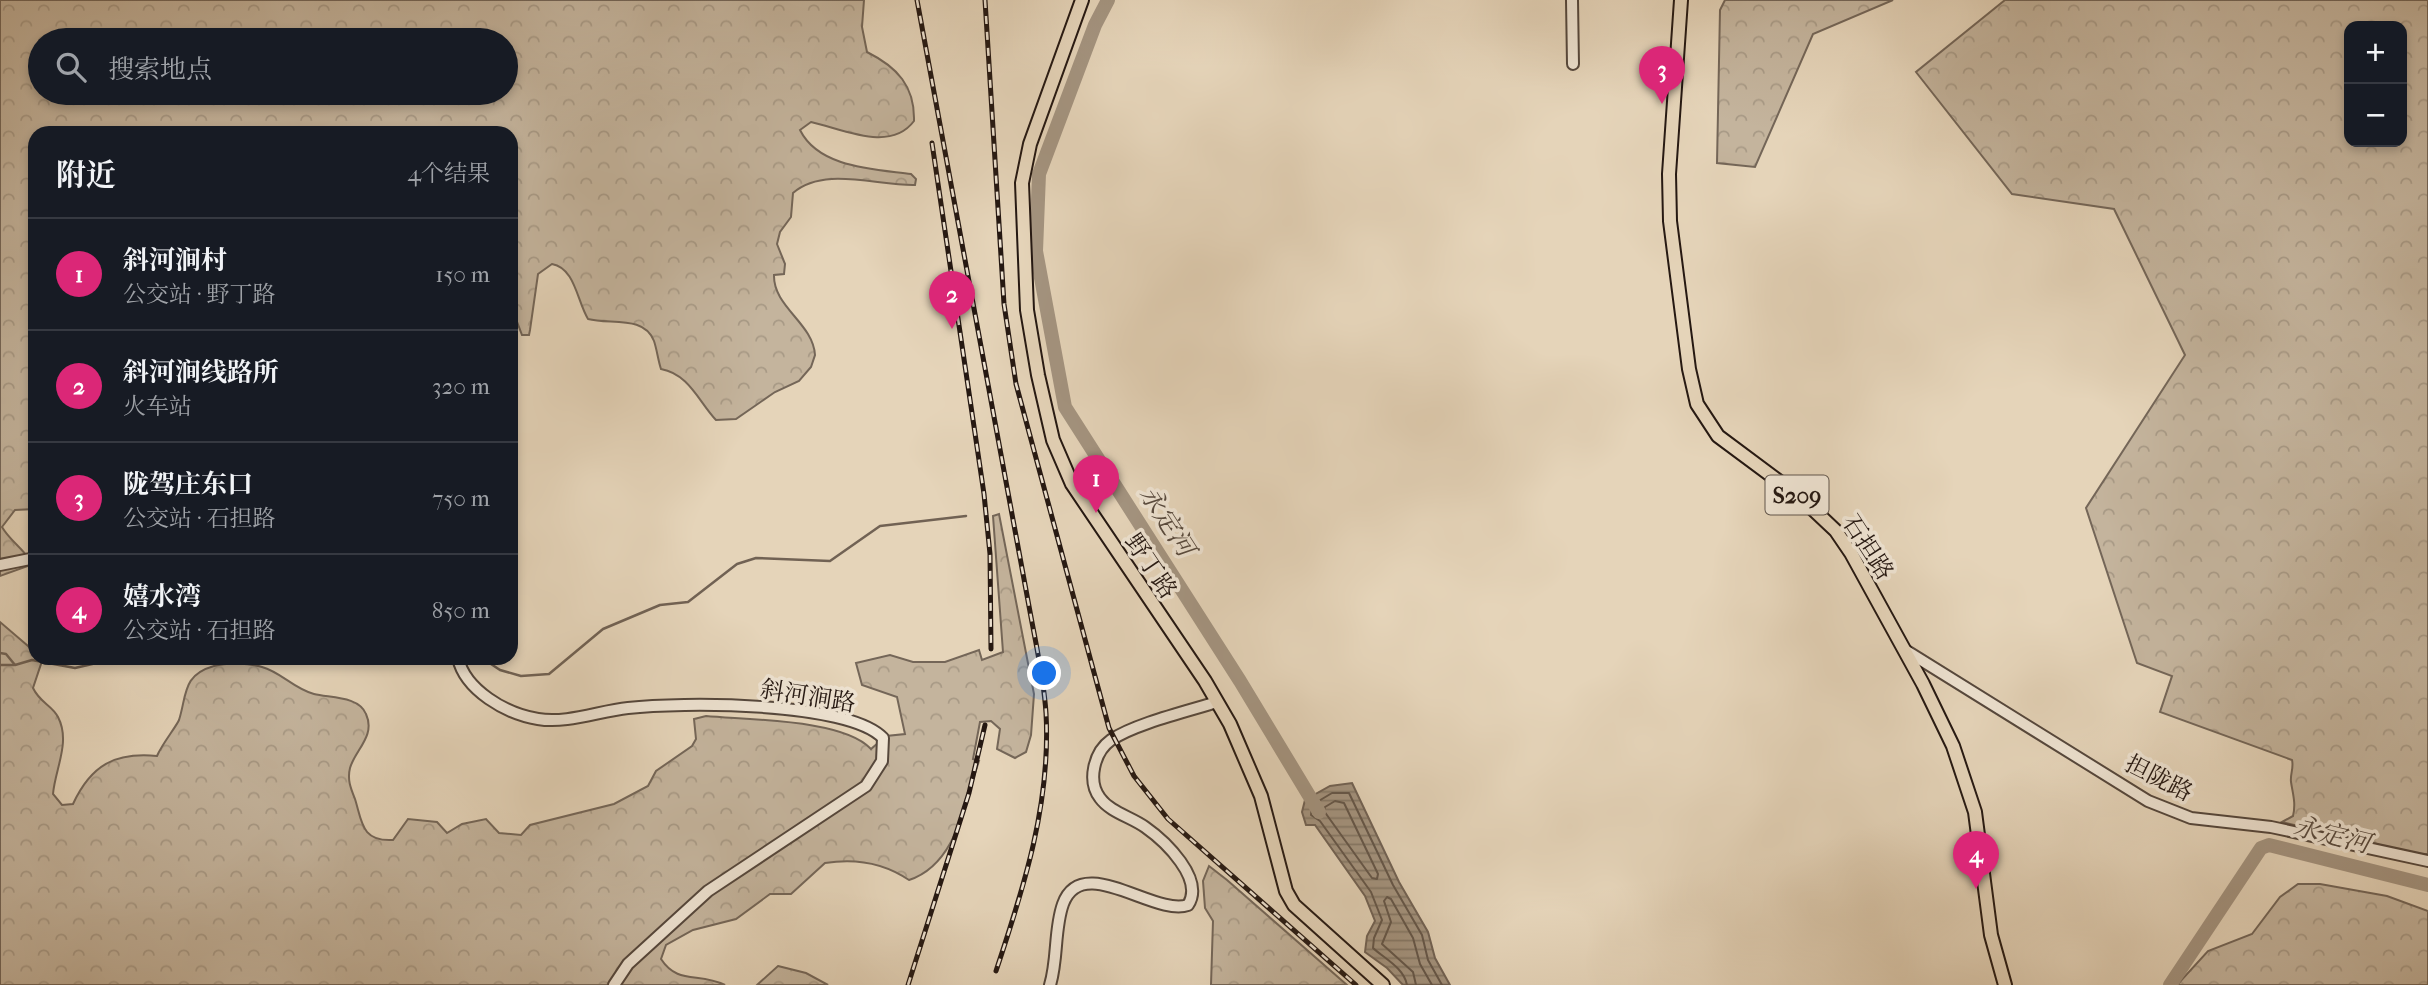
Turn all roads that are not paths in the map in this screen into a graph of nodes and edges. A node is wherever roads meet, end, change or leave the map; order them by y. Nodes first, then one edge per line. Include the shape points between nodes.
1 (1082, 0) edge
2 (1572, 0) edge
3 (1681, 0) edge
4 (1573, 64) dead end
5 (28, 559) edge
6 (0, 565) edge
7 (1902, 649) junction
8 (461, 665) edge
9 (1217, 702) junction
10 (2428, 861) edge
11 (614, 985) edge
12 (1050, 985) edge
13 (1382, 985) edge
14 (2005, 985) edge

1 - 9 main road, 野丁路 via 1030,144 1022,183 1027,310 1038,375 1053,440 1072,484
2 - 4 street
3 - 7 main road, 石担路 / S209 via 1669,196 1697,404 1718,436 1800,497 1836,531
5 - 6 street
7 - 10 street, 担陇路 via 2148,801 2191,818 2271,827
7 - 14 main road, 石担路 / S209 via 1945,727 1967,781 1981,848 1991,935
8 - 11 street, 斜河涧路 via 466,680 499,705 538,719 656,705 737,706 822,714 867,727 883,738 882,761 866,786 708,891 628,964
9 - 12 street via 1110,741 1094,770 1100,799 1145,827 1177,859 1192,882 1191,899 1183,907 1099,884 1074,888 1062,906
9 - 13 main road, 野丁路 via 1261,796 1286,891 1294,905

